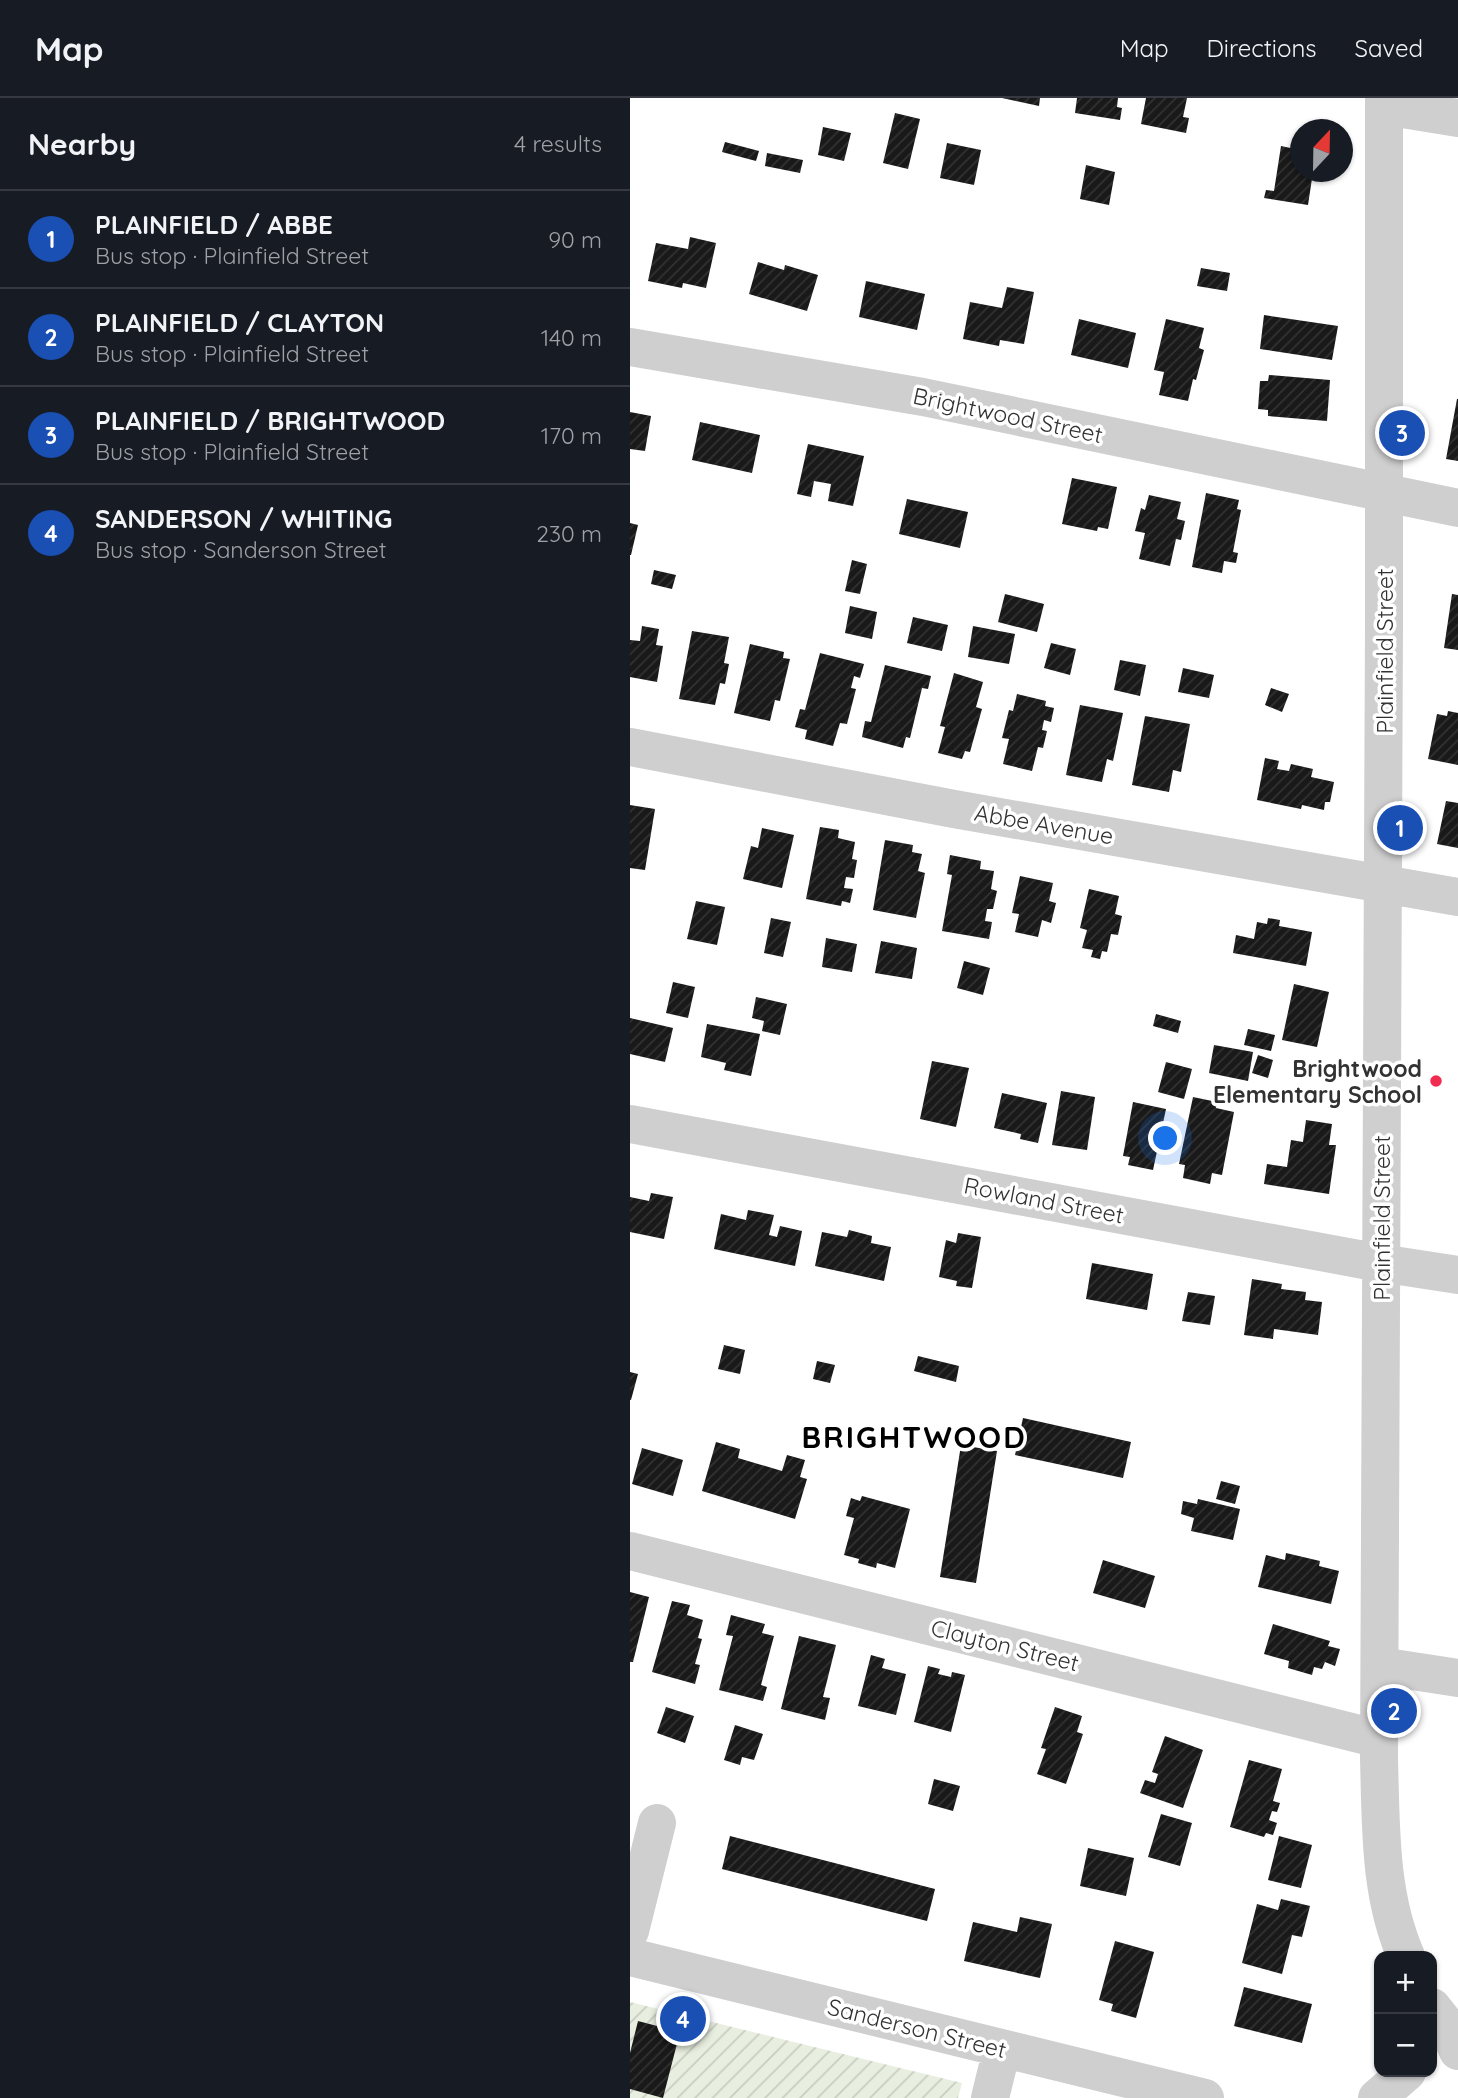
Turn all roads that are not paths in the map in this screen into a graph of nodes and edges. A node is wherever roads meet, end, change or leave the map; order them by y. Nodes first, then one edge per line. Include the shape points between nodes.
1 (1384, 102) edge
2 (1458, 118) edge
3 (630, 347) edge
4 (1384, 494) junction
5 (1458, 508) edge
6 (630, 747) edge
7 (1383, 884) junction
8 (1458, 897) edge
9 (630, 1124) edge
10 (1380, 1263) junction
11 (1458, 1275) edge
12 (630, 1551) edge
13 (1380, 1666) junction
14 (1458, 1678) edge
15 (1379, 1739) junction
16 (657, 1823) dead end
17 (630, 1931) edge
18 (1404, 1951) edge
19 (630, 1957) edge
20 (1002, 2049) junction
21 (1401, 2077) edge
22 (990, 2098) edge
23 (1205, 2098) edge
24 (1377, 2098) edge

1 - 2 street
1 - 4 street, Plainfield Street
3 - 4 street, Brightwood Street via 923,397
4 - 5 street, Brightwood Street
4 - 7 street, Plainfield Street
6 - 7 street, Abbe Avenue
7 - 8 street, Abbe Avenue
7 - 10 street, Plainfield Street
9 - 10 street, Rowland Street
10 - 11 street, Rowland Street
10 - 13 street, Plainfield Street
12 - 15 street, Clayton Street
13 - 14 street
13 - 15 street, Plainfield Street
15 - 18 street, Plainfield Street via 1383,1869
16 - 17 street
19 - 20 street, Sanderson Street
20 - 22 street
20 - 23 street, Sanderson Street
21 - 24 street

